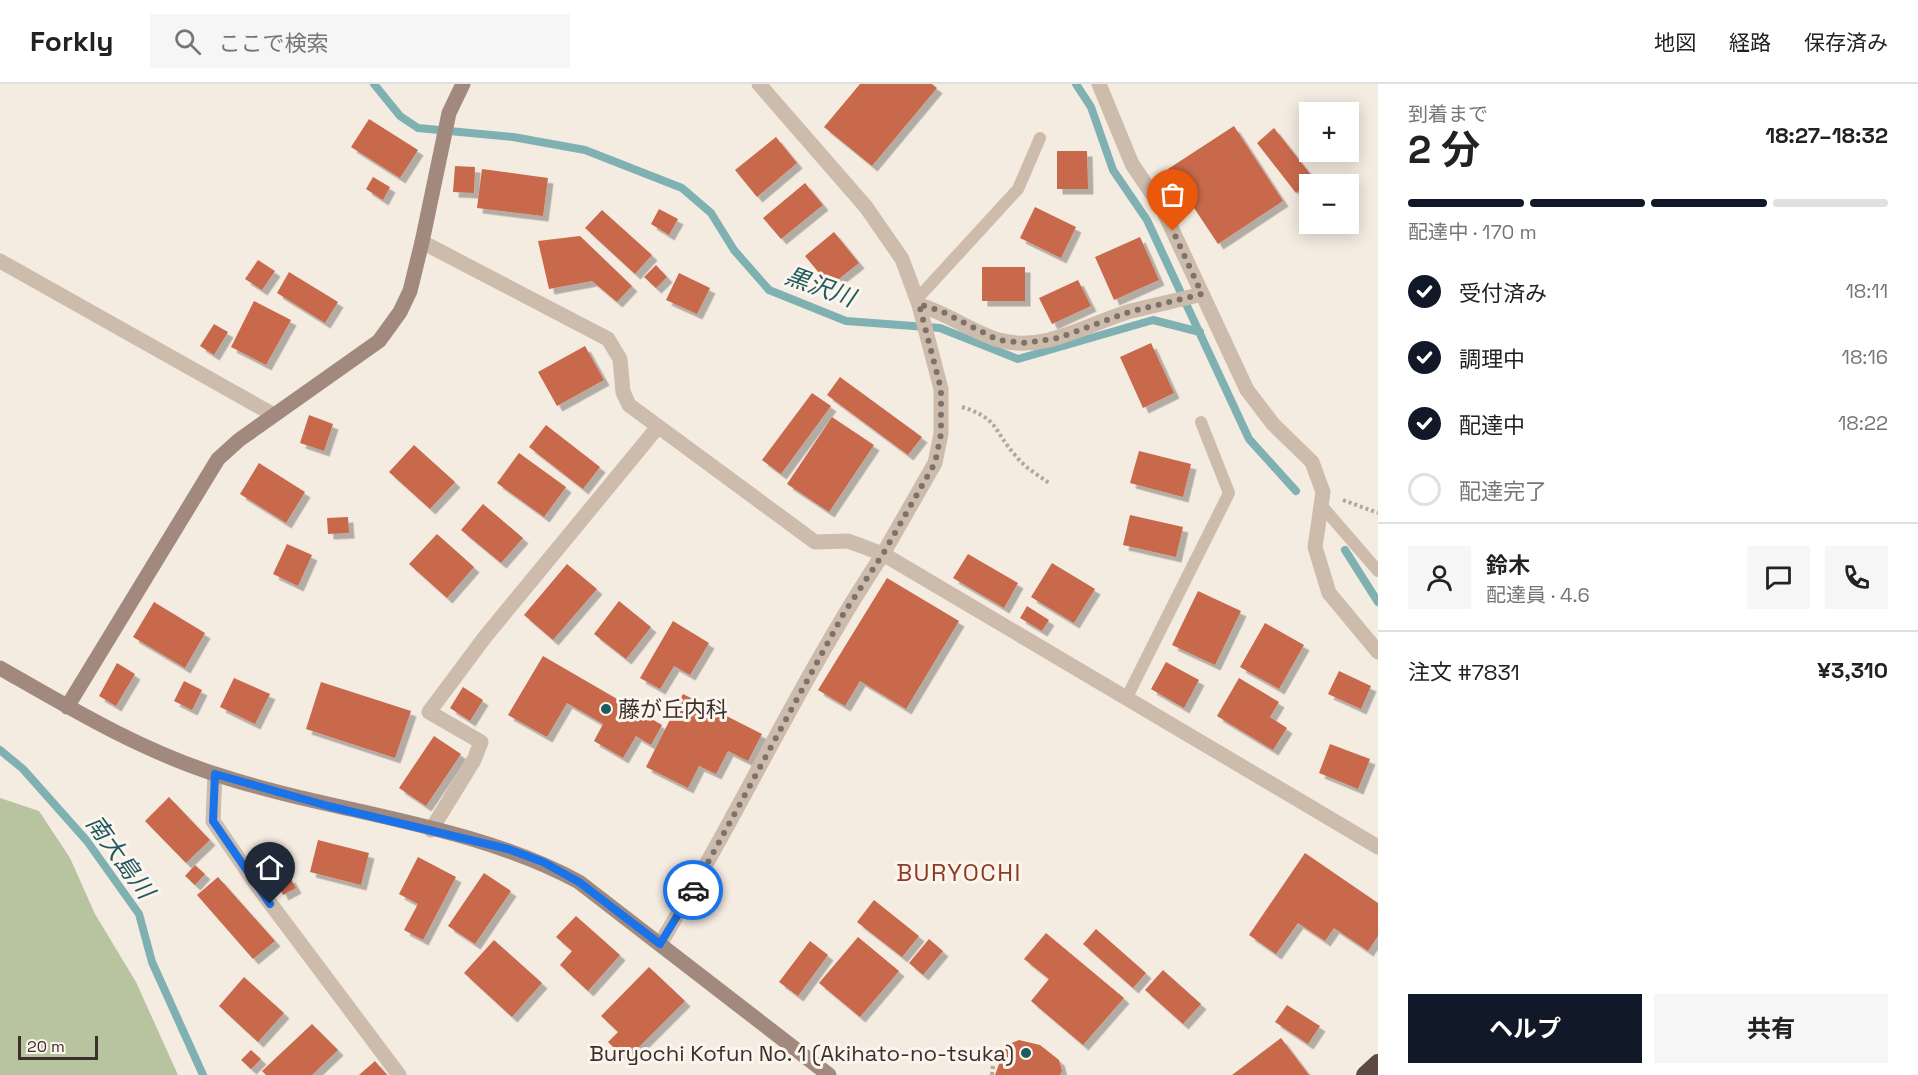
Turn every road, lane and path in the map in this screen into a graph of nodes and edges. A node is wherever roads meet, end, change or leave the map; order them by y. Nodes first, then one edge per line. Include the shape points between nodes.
1 (463, 84) edge
2 (759, 84) edge
3 (1099, 84) edge
4 (1040, 138) dead end
5 (422, 242) junction
6 (0, 261) edge
7 (1202, 294) junction
8 (918, 302) junction
9 (941, 400) junction
10 (274, 415) junction
11 (1201, 422) dead end
12 (657, 428) junction
13 (1049, 483) dead end
14 (1322, 498) junction
15 (1378, 513) edge
16 (883, 554) junction
17 (1378, 571) edge
18 (1378, 652) edge
19 (0, 668) edge
20 (1127, 697) junction
21 (68, 707) junction
22 (215, 774) junction
23 (431, 830) junction
24 (1378, 847) edge
25 (660, 944) junction
26 (1378, 1062) edge
27 (993, 1065) dead end
28 (399, 1075) edge
29 (829, 1075) edge
30 (992, 1075) edge
31 (1365, 1075) edge

1 - 5 street via 449,113 440,146
2 - 8 street via 866,207 902,258
3 - 7 street via 1132,164 1163,210
4 - 8 lane via 1018,189
5 - 10 street via 410,291 379,341
5 - 12 street via 608,339 621,358 623,392 629,405
6 - 10 street
7 - 8 street via 1129,312 1058,338 1026,343 998,340
7 - 14 street via 1247,390 1273,424 1312,462
8 - 9 street
9 - 13 path via 976,411 996,424 1017,458
9 - 16 street via 941,434 935,463
10 - 21 street via 218,459
11 - 20 lane via 1229,493
12 - 16 street via 815,542 848,541
12 - 23 street via 484,637 429,712 480,742 474,760
14 - 15 path
14 - 17 lane
14 - 18 street via 1315,548 1329,593
16 - 20 street
16 - 25 street via 844,613
19 - 21 street
20 - 24 street
21 - 22 street via 147,749
22 - 23 street
22 - 28 street via 213,821
23 - 25 street via 543,862 579,882
25 - 29 street
26 - 31 highway
27 - 30 path

